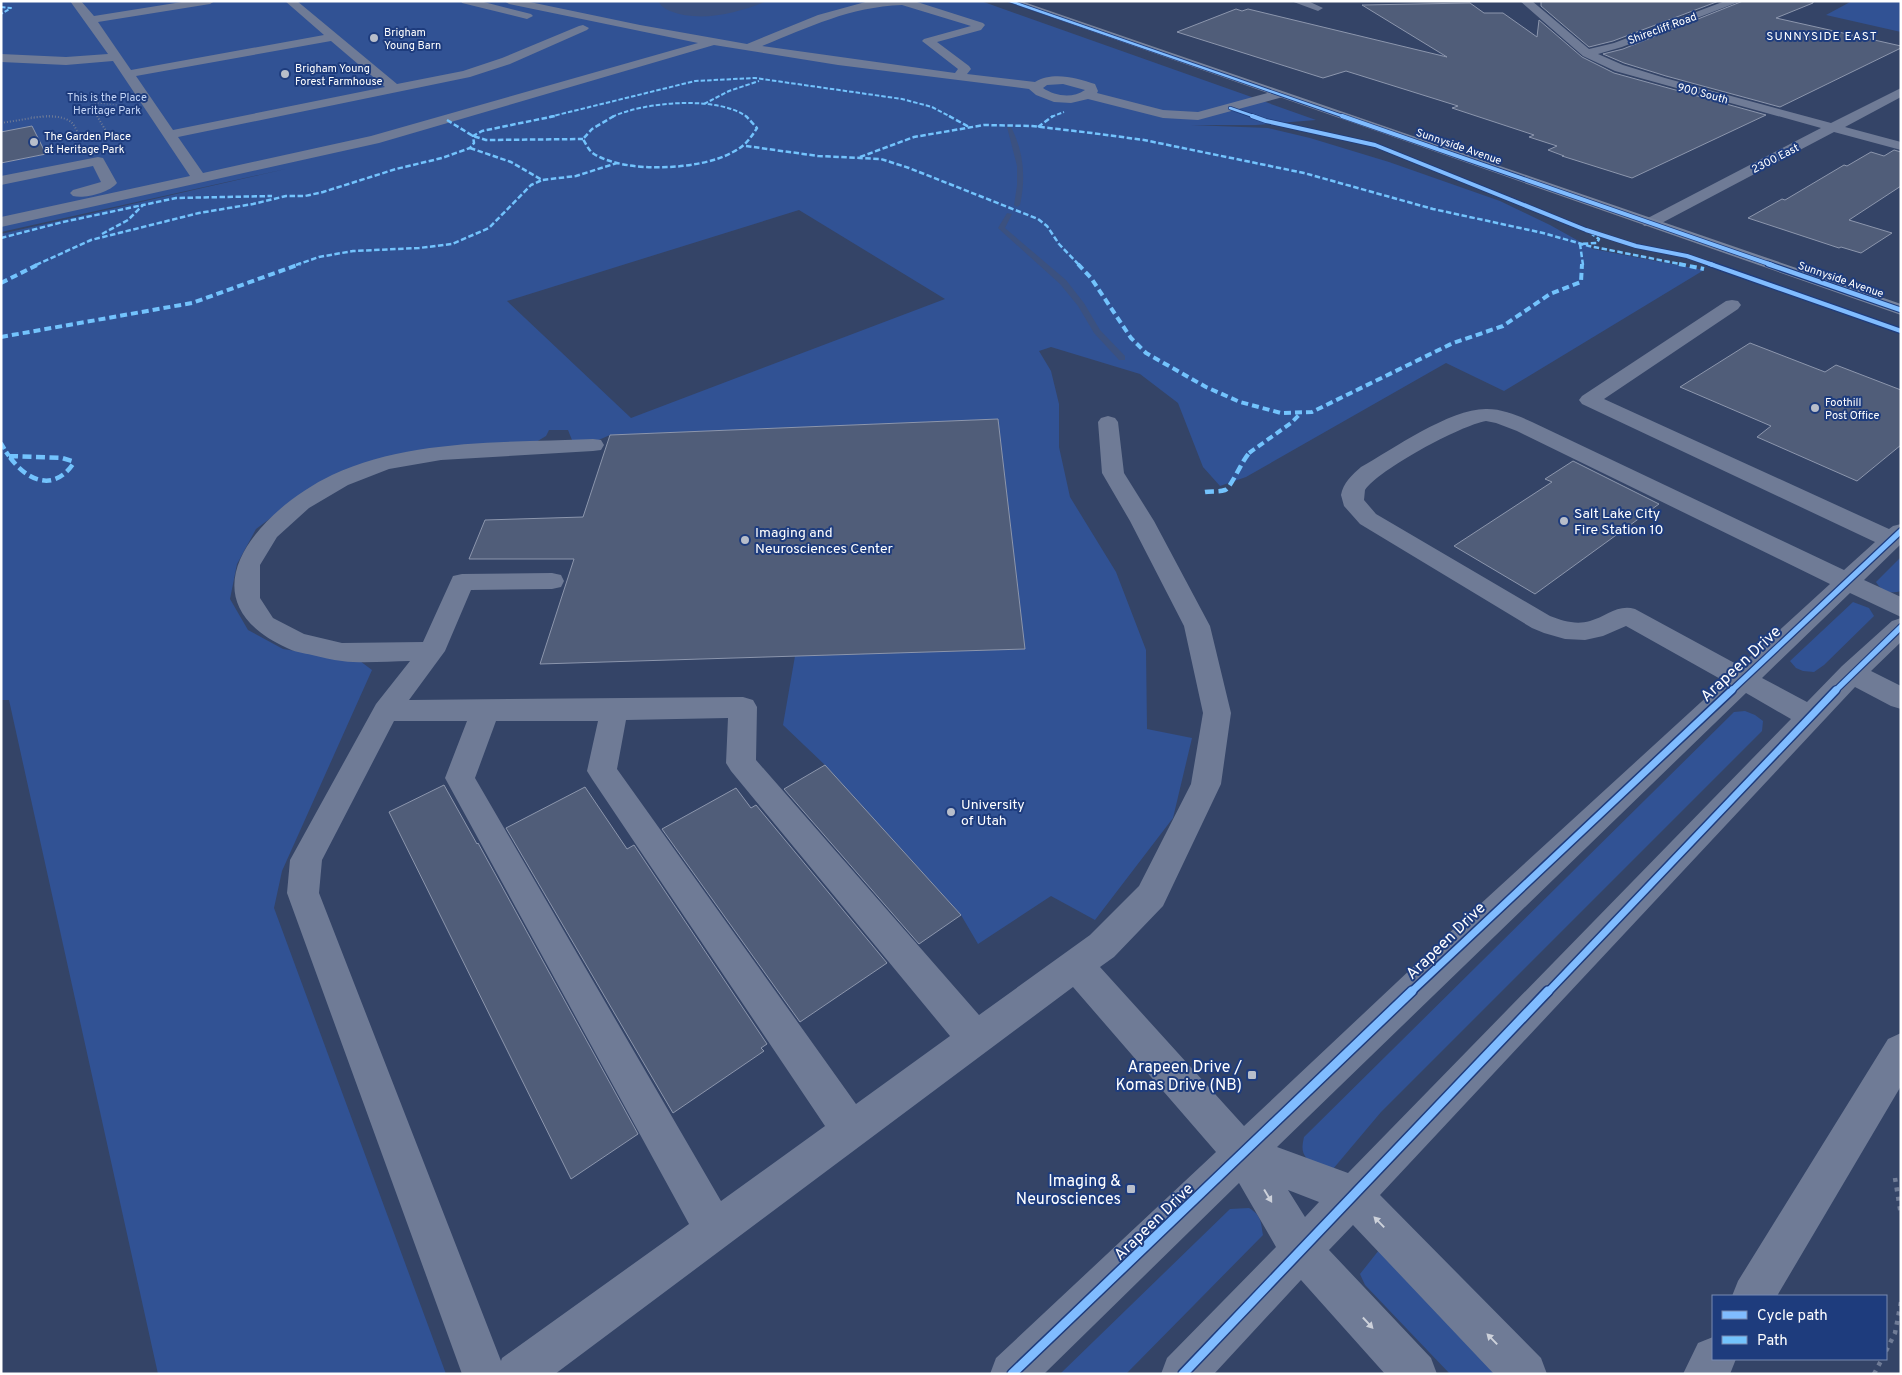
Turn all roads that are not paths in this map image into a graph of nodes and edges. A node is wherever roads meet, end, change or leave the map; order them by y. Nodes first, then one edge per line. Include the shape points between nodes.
1 (75, 1) edge
2 (210, 1) edge
3 (290, 1) edge
4 (466, 1) edge
5 (508, 1) edge
6 (1010, 1) edge
7 (1296, 1) edge
8 (1525, 1) edge
9 (1736, 1) edge
10 (1318, 8) dead end
11 (91, 20) junction
12 (333, 37) junction
13 (713, 42) junction
14 (747, 48) junction
15 (648, 50) dead end
16 (1587, 52) junction
17 (665, 56) junction
18 (116, 57) junction
19 (1, 58) edge
20 (128, 74) junction
21 (958, 78) junction
22 (1037, 86) junction
23 (394, 88) junction
24 (1901, 92) edge
25 (1278, 94) junction
26 (1088, 95) junction
27 (1833, 128) junction
28 (170, 134) junction
29 (1901, 146) edge
30 (199, 178) junction
31 (1, 181) edge
32 (1, 212) edge
33 (1, 222) edge
34 (1650, 223) junction
35 (1732, 305) dead end
36 (1901, 310) edge
37 (1108, 422) dead end
38 (593, 446) dead end
39 (1896, 536) edge
40 (552, 581) dead end
41 (1848, 582) junction
42 (1901, 608) edge
43 (1901, 627) edge
44 (432, 651) junction
45 (1852, 673) junction
46 (1742, 679) junction
47 (1901, 699) edge
48 (614, 710) junction
49 (386, 711) junction
50 (485, 712) junction
51 (1811, 717) junction
52 (1076, 965) junction
53 (976, 1039) junction
54 (1901, 1052) edge
55 (851, 1130) junction
56 (1244, 1154) junction
57 (1352, 1195) junction
58 (715, 1230) junction
59 (1301, 1250) junction
60 (1754, 1295) edge
61 (1713, 1360) edge
62 (484, 1374) edge
63 (518, 1374) edge
64 (1012, 1374) edge
65 (1183, 1374) edge
66 (1415, 1374) edge
67 (1525, 1374) edge
68 (1705, 1374) edge

1 - 11 street
2 - 11 street
3 - 12 street
4 - 23 street via 587,30 466,74
5 - 13 street via 585,19
6 - 25 main road, Sunnyside Avenue
7 - 10 street
8 - 16 street, 900 South
9 - 16 street, Shirecliff Road via 1618,45
11 - 18 street
12 - 20 street
12 - 23 street
13 - 14 street
13 - 17 street
14 - 21 street
14 - 21 street via 809,20 861,3 903,2 979,25 928,41 965,69
15 - 17 street
16 - 27 street, 900 South via 1619,68 1661,81
17 - 30 street via 374,140
18 - 19 street via 66,61
18 - 20 street
20 - 28 street
21 - 22 street
22 - 26 street via 1039,93 1052,98
22 - 26 street via 1053,80 1073,80 1090,87 1092,91
23 - 28 street
24 - 27 street, 2300 East
25 - 26 street via 1198,116 1163,114
25 - 34 main road, Sunnyside Avenue
27 - 29 street, 900 South
27 - 34 street, 2300 East
28 - 30 street
30 - 33 street
31 - 32 street via 98,161 108,182 88,191
34 - 36 main road, Sunnyside Avenue
35 - 39 street via 1589,400
37 - 52 street via 1113,473 1197,626 1217,714 1206,784 1151,896 1102,946
38 - 44 street via 441,453 384,463 340,480 301,503 268,532 248,565 247,599 264,624 297,642 342,652
39 - 41 street, Arapeen Drive
40 - 44 street via 462,582
41 - 42 street
41 - 46 street, Arapeen Drive
41 - 46 street via 1530,429 1497,417 1475,416 1456,423 1369,472 1357,482 1350,494 1368,519 1541,622 1556,629 1584,632 1600,629 1626,615
43 - 45 street
44 - 49 street
45 - 47 street
45 - 51 street
46 - 51 street
46 - 56 street, Arapeen Drive
48 - 50 street
48 - 53 street via 743,707 741,763
48 - 55 street via 602,770
49 - 50 street
49 - 62 street via 306,860 302,893
50 - 58 street via 460,778
51 - 57 street
52 - 53 street
52 - 56 street
53 - 55 street
54 - 60 street
55 - 58 street
56 - 57 street
56 -> 59 street
56 - 64 street, Arapeen Drive
57 - 59 street
67 -> 57 street
58 - 63 street
59 - 65 street
59 -> 66 street
61 - 68 street

